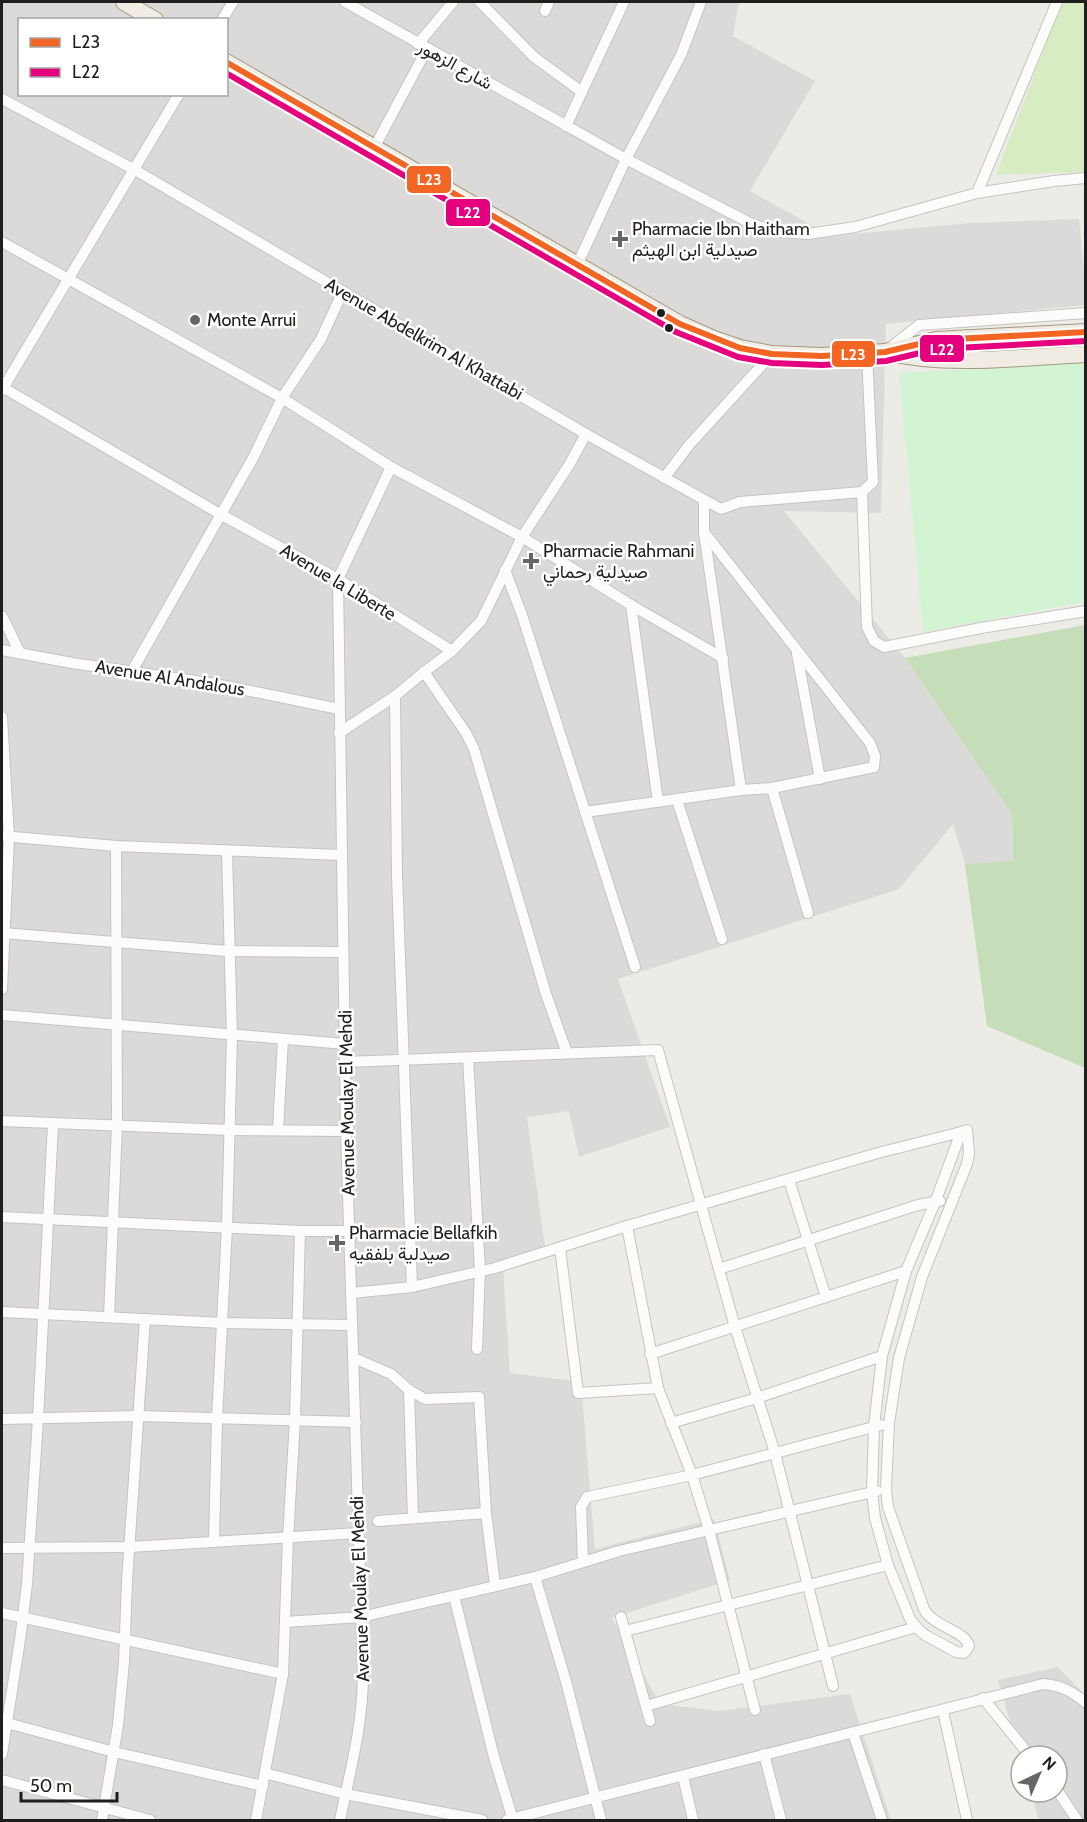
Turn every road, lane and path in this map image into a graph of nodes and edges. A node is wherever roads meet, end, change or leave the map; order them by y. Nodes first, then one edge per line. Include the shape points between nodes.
1 (124, 2) edge
2 (233, 2) edge
3 (345, 2) edge
4 (453, 2) edge
5 (480, 2) edge
6 (624, 2) edge
7 (701, 2) edge
8 (1057, 2) edge
9 (152, 18) edge
10 (223, 18) edge
11 (423, 46) junction
12 (228, 63) edge
13 (582, 92) junction
14 (178, 96) edge
15 (2, 99) edge
16 (566, 126) junction
17 (374, 148) junction
18 (626, 159) junction
19 (135, 170) junction
20 (1086, 178) edge
21 (977, 193) junction
22 (2, 242) edge
23 (578, 263) junction
24 (68, 281) junction
25 (343, 291) junction
26 (1086, 313) edge
27 (1086, 332) edge
28 (885, 352) junction
29 (772, 354) junction
30 (867, 354) junction
31 (1086, 354) edge
32 (2, 388) edge
33 (282, 398) junction
34 (586, 434) junction
35 (391, 467) junction
36 (664, 478) junction
37 (862, 492) junction
38 (704, 501) junction
39 (220, 514) junction
40 (704, 532) junction
41 (522, 537) junction
42 (505, 570) junction
43 (338, 579) junction
44 (631, 605) junction
45 (1086, 611) edge
46 (2, 616) edge
47 (2, 650) edge
48 (452, 651) junction
49 (796, 651) junction
50 (20, 653) junction
51 (723, 658) junction
52 (132, 671) junction
53 (424, 672) junction
54 (395, 696) junction
55 (339, 709) junction
56 (2, 717) edge
57 (339, 733) junction
58 (820, 779) junction
59 (772, 788) junction
60 (741, 790) junction
61 (677, 800) junction
62 (658, 802) junction
63 (585, 813) junction
64 (5, 836) edge
65 (116, 846) junction
66 (227, 851) junction
67 (340, 855) junction
68 (808, 914) dead end
69 (3, 933) edge
70 (722, 939) dead end
71 (118, 941) junction
72 (228, 951) junction
73 (343, 952) junction
74 (635, 967) dead end
75 (2, 989) edge
76 (2, 1015) edge
77 (116, 1024) junction
78 (232, 1036) junction
79 (283, 1039) junction
80 (345, 1044) junction
81 (567, 1053) junction
82 (468, 1058) junction
83 (404, 1061) junction
84 (345, 1062) junction
85 (2, 1121) edge
86 (52, 1124) junction
87 (117, 1125) junction
88 (230, 1130) junction
89 (278, 1130) junction
90 (346, 1131) junction
91 (964, 1131) junction
92 (789, 1180) junction
93 (936, 1200) junction
94 (952, 1202) junction
95 (703, 1205) junction
96 (2, 1217) edge
97 (49, 1220) junction
98 (113, 1221) junction
99 (627, 1226) junction
100 (227, 1227) junction
101 (300, 1231) junction
102 (350, 1231) junction
103 (808, 1240) junction
104 (560, 1248) junction
105 (719, 1269) junction
106 (480, 1270) junction
107 (906, 1271) junction
108 (412, 1287) junction
109 (351, 1293) junction
110 (826, 1297) junction
111 (2, 1312) edge
112 (43, 1314) junction
113 (109, 1317) junction
114 (145, 1319) junction
115 (223, 1323) junction
116 (296, 1324) junction
117 (351, 1325) junction
118 (735, 1327) junction
119 (477, 1349) dead end
120 (650, 1354) junction
121 (882, 1356) junction
122 (354, 1358) junction
123 (658, 1388) junction
124 (409, 1390) junction
125 (757, 1398) junction
126 (139, 1416) junction
127 (2, 1419) edge
128 (38, 1419) junction
129 (217, 1419) junction
130 (295, 1420) junction
131 (356, 1422) junction
132 (671, 1423) junction
133 (889, 1423) junction
134 (874, 1426) junction
135 (775, 1453) junction
136 (692, 1475) junction
137 (886, 1489) junction
138 (872, 1492) junction
139 (486, 1512) junction
140 (790, 1513) junction
141 (412, 1518) junction
142 (378, 1521) dead end
143 (710, 1530) junction
144 (358, 1533) junction
145 (288, 1538) junction
146 (214, 1542) junction
147 (29, 1547) junction
148 (130, 1547) junction
149 (2, 1548) edge
150 (583, 1561) junction
151 (888, 1565) junction
152 (535, 1577) junction
153 (809, 1584) junction
154 (495, 1585) junction
155 (454, 1596) junction
156 (729, 1606) junction
157 (2, 1613) edge
158 (24, 1616) junction
159 (361, 1617) junction
160 (621, 1617) dead end
161 (285, 1622) junction
162 (916, 1628) junction
163 (626, 1631) junction
164 (126, 1640) junction
165 (825, 1654) junction
166 (283, 1674) junction
167 (748, 1677) junction
168 (833, 1686) dead end
169 (983, 1698) junction
170 (1086, 1703) edge
171 (646, 1706) junction
172 (755, 1710) dead end
173 (943, 1711) junction
174 (650, 1721) dead end
175 (7, 1723) junction
176 (853, 1733) junction
177 (1020, 1744) edge
178 (114, 1752) junction
179 (2, 1754) edge
180 (764, 1754) junction
181 (265, 1773) junction
182 (683, 1776) junction
183 (2, 1780) edge
184 (263, 1786) junction
185 (345, 1794) junction
186 (596, 1798) junction
187 (1066, 1804) edge
188 (104, 1809) junction
189 (511, 1820) edge
190 (102, 1821) edge
191 (150, 1821) edge
192 (256, 1821) edge
193 (340, 1821) edge
194 (482, 1821) edge
195 (601, 1821) edge
196 (693, 1821) edge
197 (781, 1821) edge
198 (882, 1821) edge
199 (967, 1821) edge
200 (1077, 1821) edge

1 - 9 main road
2 - 10 street
3 - 11 street, شارع الزهور
4 - 11 street
5 - 13 street via 534,57
6 - 13 street
7 - 18 street via 681,56
8 - 21 street
11 - 16 street, شارع الزهور
11 - 17 street
12 - 17 main road
13 - 16 street
14 - 19 street
15 - 19 street, Avenue Abdelkrim Al Khattabi
16 - 18 street, شارع الزهور
17 - 23 main road
18 - 21 street, شارع الزهور via 754,225 780,232 808,234 855,227
18 - 23 street
19 - 24 street
19 - 25 street, Avenue Abdelkrim Al Khattabi
20 - 21 street, شارع الزهور
22 - 24 street
23 - 29 main road via 705,336
24 - 32 street
24 - 33 street
25 - 33 street via 321,339
25 - 34 street, Avenue Abdelkrim Al Khattabi
26 - 28 street via 919,325
27 - 28 main road via 936,340
28 - 30 main road
28 - 31 main road via 942,360
29 - 30 main road
29 - 36 street
30 - 37 street via 873,482
32 - 39 street, Avenue la Liberte
33 - 35 street
33 - 39 street
34 - 36 street, Avenue Abdelkrim Al Khattabi
34 - 41 street
35 - 41 street
35 - 43 street, Avenue Moulay El Mehdi
36 - 38 street, Avenue Abdelkrim Al Khattabi
37 - 38 street, Avenue Abdelkrim Al Khattabi via 740,502 721,509
37 - 45 street via 867,627 874,641 884,647
38 - 40 street
39 - 43 street, Avenue la Liberte
39 - 52 street
40 - 49 street
40 - 51 street
41 - 42 street
41 - 44 street
42 - 48 street via 481,621
42 - 63 street
43 - 48 street, Avenue la Liberte
43 - 55 street, Avenue Moulay El Mehdi
44 - 51 street
44 - 62 street
46 - 50 street
47 - 50 street, Avenue Al Andalous
48 - 53 street
49 - 58 street
49 - 58 street via 870,743 875,756 874,767
50 - 52 street, Avenue Al Andalous
51 - 60 street
52 - 55 street, Avenue Al Andalous
53 - 54 street
53 - 81 street via 474,749
54 - 57 street
54 - 83 street
55 - 57 street, Avenue Moulay El Mehdi
56 - 64 street
57 - 67 street, Avenue Moulay El Mehdi
58 - 59 street
59 - 60 street
59 - 68 street
60 - 61 street
61 - 62 street
61 - 70 street
62 - 63 street
63 - 74 street
64 - 65 street
64 - 69 street
65 - 66 street
65 - 71 street
66 - 67 street
66 - 72 street
67 - 73 street, Avenue Moulay El Mehdi
69 - 71 street
69 - 75 street
71 - 72 street
71 - 77 street
72 - 73 street
72 - 78 street
73 - 80 street, Avenue Moulay El Mehdi
76 - 77 street
77 - 78 street
77 - 87 street
78 - 79 street
78 - 88 street
79 - 80 street
79 - 89 street
80 - 84 street, Avenue Moulay El Mehdi
81 - 82 street
81 - 95 street via 658,1050
82 - 83 street
82 - 106 street
83 - 84 street
83 - 108 street
84 - 90 street, Avenue Moulay El Mehdi
85 - 86 street
86 - 87 street
86 - 97 street
87 - 88 street
87 - 98 street
88 - 89 street
88 - 100 street
89 - 90 street
90 - 102 street, Avenue Moulay El Mehdi
91 - 92 street
91 - 93 street
91 - 94 street via 969,1153
92 - 95 street
92 - 103 street
93 - 94 street
93 - 103 street
93 - 107 street
94 - 133 street via 922,1277 899,1358
95 - 99 street
95 - 105 street
96 - 97 street
97 - 98 street
97 - 112 street
98 - 100 street
98 - 113 street
99 - 104 street
99 - 120 street
100 - 101 street
100 - 115 street
101 - 102 street
101 - 116 street
102 - 109 street, Avenue Moulay El Mehdi
103 - 105 street
103 - 110 street
104 - 106 street
104 - 123 street via 578,1393
105 - 118 street
106 - 108 street
106 - 119 street
107 - 110 street
107 - 121 street
108 - 109 street
109 - 117 street, Avenue Moulay El Mehdi
110 - 118 street
111 - 112 street
112 - 113 street
112 - 128 street
113 - 114 street
114 - 115 street
114 - 126 street
115 - 116 street
115 - 129 street
116 - 117 street
116 - 130 street
117 - 122 street, Avenue Moulay El Mehdi
118 - 120 street
118 - 125 street
120 - 123 street
121 - 125 street
121 - 134 street
122 - 124 street via 391,1374
122 - 131 street, Avenue Moulay El Mehdi
123 - 132 street
124 - 139 street via 425,1399 479,1397
124 - 141 street
125 - 132 street
125 - 135 street
126 - 128 street
126 - 129 street
126 - 148 street
127 - 128 street
128 - 147 street
129 - 130 street
129 - 146 street
130 - 131 street
130 - 145 street
131 - 144 street, Avenue Moulay El Mehdi
132 - 136 street
133 - 134 street
133 - 137 street
134 - 135 street
134 - 138 street
135 - 136 street
135 - 140 street
136 - 143 street
136 - 150 street via 587,1497 581,1507
137 - 138 street
137 - 162 street via 891,1516 927,1615 966,1639 968,1650 960,1654
138 - 140 street
138 - 151 street via 874,1518
139 - 141 street
139 - 154 street
140 - 143 street
140 - 153 street
141 - 142 street
143 - 150 street
143 - 156 street
144 - 145 street
144 - 159 street, Avenue Moulay El Mehdi
145 - 146 street
145 - 161 street
146 - 148 street
147 - 148 street
147 - 149 street
147 - 158 street
148 - 164 street
150 - 152 street
151 - 153 street
151 - 162 street
152 - 154 street
152 - 186 street
153 - 156 street
153 - 165 street
154 - 155 street
155 - 159 street
155 - 189 street
156 - 163 street
156 - 167 street
157 - 158 street
158 - 164 street
158 - 175 street
159 - 161 street
159 - 185 street, Avenue Moulay El Mehdi via 363,1694
160 - 163 street
161 - 166 street
162 - 165 street
163 - 171 street
164 - 166 street
164 - 178 street
165 - 167 street
165 - 168 street
166 - 181 street
167 - 171 street
167 - 172 street
169 - 170 street via 1043,1684 1057,1685
169 - 173 street
169 - 177 street
171 - 174 street
173 - 176 street
173 - 199 street
175 - 178 street
175 - 179 street
176 - 180 street
176 - 198 street
178 - 184 street
178 - 188 street
180 - 182 street
180 - 197 street
181 - 184 street
181 - 185 street
182 - 186 street
182 - 196 street
183 - 188 street
184 - 192 street
185 - 193 street, Avenue Moulay El Mehdi
185 - 194 street
186 - 189 street
186 - 195 street
187 - 200 street
188 - 190 street
188 - 191 street

